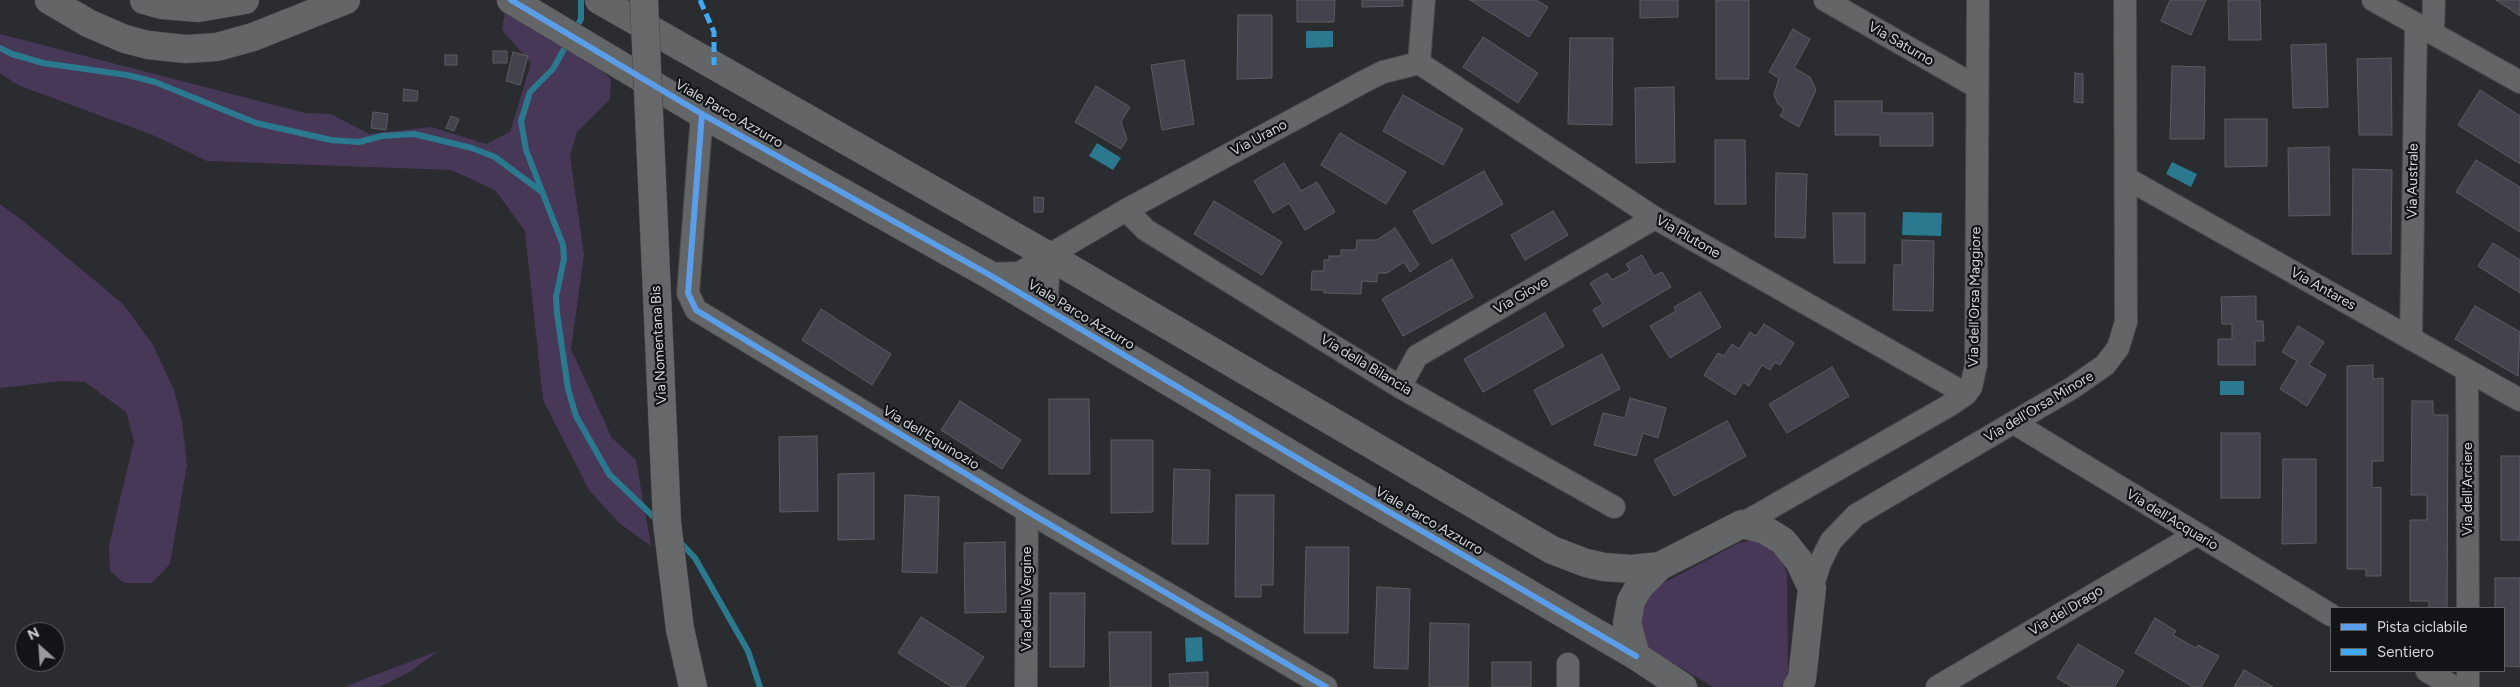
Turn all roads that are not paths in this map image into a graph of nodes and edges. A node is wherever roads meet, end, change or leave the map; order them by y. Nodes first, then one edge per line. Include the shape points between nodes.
1 (49, 0) edge
2 (144, 0) edge
3 (245, 0) edge
4 (346, 0) edge
5 (511, 0) edge
6 (599, 0) edge
7 (644, 0) edge
8 (1424, 0) edge
9 (1824, 0) edge
10 (1978, 0) edge
11 (2125, 0) edge
12 (2373, 0) edge
13 (2434, 0) edge
14 (2424, 28) junction
15 (1419, 63) junction
16 (2520, 82) edge
17 (1977, 88) junction
18 (702, 114) junction
19 (2126, 178) junction
20 (1126, 210) junction
21 (1655, 218) junction
22 (1050, 256) junction
23 (988, 274) junction
24 (1052, 312) junction
25 (2411, 339) junction
26 (2467, 370) junction
27 (1400, 387) junction
28 (1966, 394) junction
29 (2520, 400) edge
30 (2014, 423) junction
31 (1614, 507) dead end
32 (1028, 511) junction
33 (1742, 524) junction
34 (2195, 534) junction
35 (1660, 566) junction
36 (1812, 588) junction
37 (2468, 607) edge
38 (2330, 614) edge
39 (1636, 656) junction
40 (1568, 664) dead end
41 (2428, 672) edge
42 (2468, 672) edge
43 (1801, 684) edge
44 (693, 687) edge
45 (1026, 687) edge
46 (1326, 687) edge
47 (1568, 687) edge
48 (1683, 687) edge
49 (1937, 687) edge
50 (2454, 687) edge
51 (2468, 687) edge

1 - 4 street via 88,23 125,39 186,49 217,47 253,37
2 - 3 street via 162,6 198,8
5 - 18 street, Viale Parco Azzurro
6 - 22 street
7 - 44 main road, Via Nomentana Bis, bridge via 668,522 680,629
8 - 15 street
9 - 17 street, Via Saturno
10 - 17 street, Via dell'Orsa Maggiore
11 - 19 street, Via dell'Orsa Minore
12 - 14 street
13 - 14 street, Via Australe
14 - 16 street
14 - 25 street, Via Australe
15 - 20 street, Via Urano via 1383,72 1365,81
15 - 21 street, Via Plutone
17 - 28 street, Via dell'Orsa Maggiore via 1976,365 1973,383
18 - 23 street, Viale Parco Azzurro
18 - 32 street, Via dell'Equinozio via 688,292 696,310
19 - 25 street, Via Antares
19 - 30 street, Via dell'Orsa Minore via 2126,322 2122,340 2112,358 2095,373
20 - 22 street, Via Urano
20 - 27 street, Via della Bilancia via 1146,230
21 - 27 street, Via Giove via 1417,356
21 - 28 street, Via Plutone
22 - 23 street, Viale Parco Azzurro via 1019,273
22 - 24 street, Viale Parco Azzurro via 1047,297
22 - 35 street via 1552,550 1604,568
23 - 24 street, Viale Parco Azzurro
24 - 39 street, Viale Parco Azzurro
25 - 26 street, Via Antares
26 - 29 street, Via Antares
26 - 37 street, Via dell'Arciere
27 - 31 street, Via della Bilancia
28 - 33 street
30 - 34 street, Via dell'Acquario
30 - 36 street, Via dell'Orsa Minore via 1856,515 1831,541
32 - 45 street, Via della Vergine
32 - 46 street, Via dell'Equinozio
33 - 35 street
33 - 36 street via 1765,530 1783,541 1799,561
34 - 38 street, Via dell'Acquario
34 - 49 street, Via del Drago
35 - 39 street via 1639,587 1629,607 1627,630
36 - 43 street
39 - 48 street, Viale Parco Azzurro
40 - 47 street
41 - 50 street
42 - 51 street

